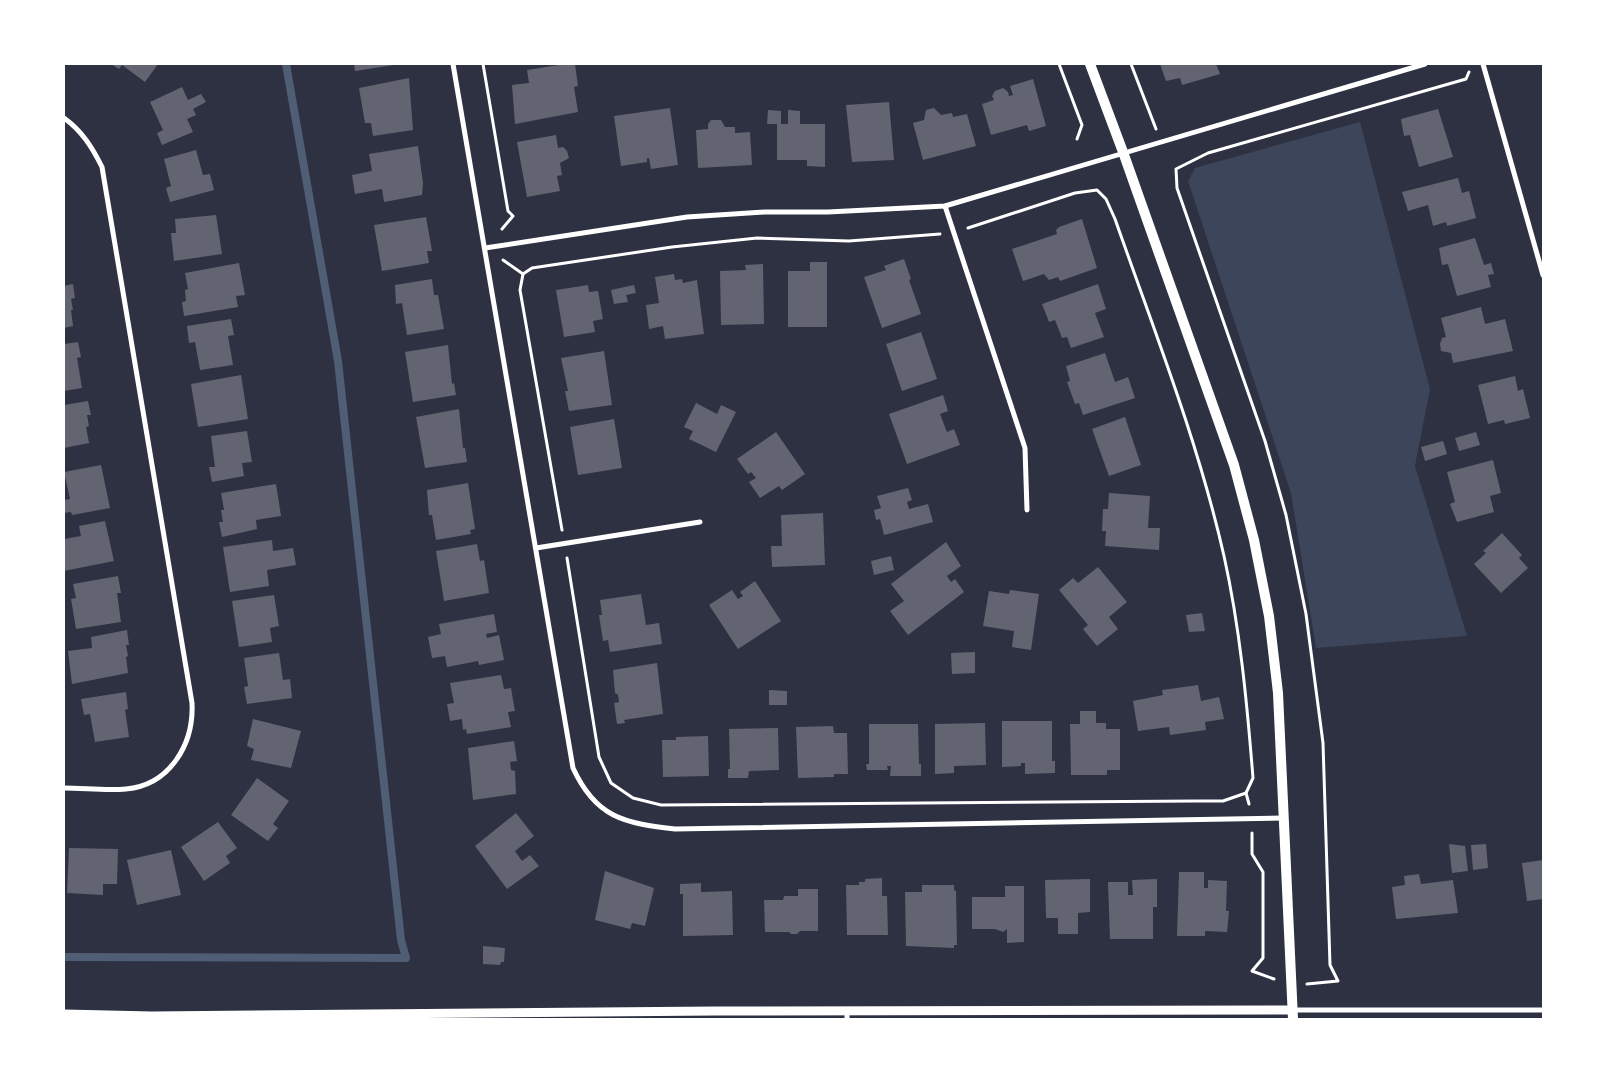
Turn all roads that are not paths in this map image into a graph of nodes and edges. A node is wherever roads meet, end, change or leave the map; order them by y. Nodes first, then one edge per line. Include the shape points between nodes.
1 (454, 64) edge
2 (1090, 64) edge
3 (1425, 64) edge
4 (1482, 64) edge
5 (64, 118) edge
6 (1123, 152) junction
7 (945, 206) junction
8 (485, 248) junction
9 (1543, 275) edge
10 (1027, 510) dead end
11 (700, 522) dead end
12 (536, 548) junction
13 (64, 788) edge
14 (1285, 818) junction
15 (1543, 1010) edge
16 (64, 1014) edge
17 (847, 1015) edge
18 (1293, 1015) edge
19 (153, 1018) edge

1 - 8 street
2 - 6 main road
3 - 6 street
4 - 9 street
5 - 13 street via 90,143 102,166 193,720 181,755 165,773 147,784 127,789
6 - 7 street
6 - 14 main road via 1234,465 1254,540 1269,616 1278,693
7 - 8 street via 687,217
7 - 10 street via 1024,448
8 - 12 street
11 - 12 street
12 - 14 street via 573,768 582,788 597,805 616,818 675,829
14 - 18 main road
15 - 18 street
16 - 19 street
17 - 18 street
17 - 19 street

